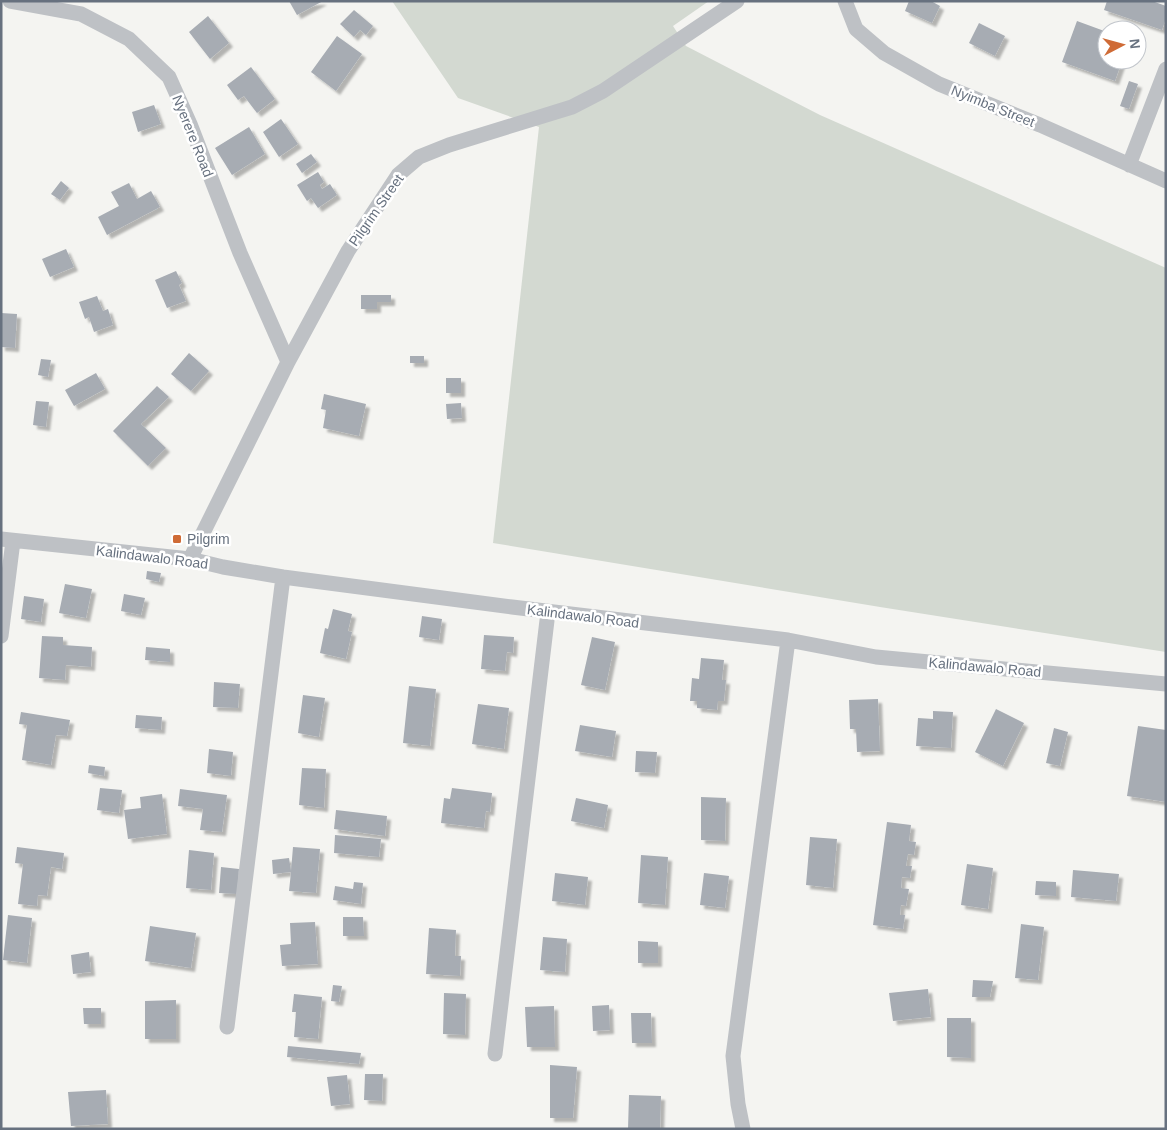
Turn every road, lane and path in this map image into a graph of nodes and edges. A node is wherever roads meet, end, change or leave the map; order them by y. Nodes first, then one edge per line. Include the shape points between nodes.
1 (10, 1) edge
2 (737, 1) edge
3 (845, 1) edge
4 (64, 6) edge
5 (1166, 69) edge
6 (1129, 165) junction
7 (1166, 181) edge
8 (288, 362) junction
9 (7, 540) edge
10 (190, 559) junction
11 (283, 577) junction
12 (548, 612) junction
13 (1, 636) edge
14 (788, 640) junction
15 (1166, 684) edge
16 (227, 1027) dead end
17 (495, 1054) dead end
18 (743, 1129) edge

1 - 4 street, Nyerere Road
2 - 8 street, Pilgrim Street via 603,91 572,107 419,157 398,175 348,251
3 - 6 street, Nyimba Street via 856,29 884,54 940,84
4 - 8 street, Nyerere Road via 129,39 169,77
5 - 6 street
6 - 7 street, Nyimba Street
8 - 10 street, Pilgrim Street
9 - 10 street, Kalindawalo Road
9 - 13 street
10 - 11 street, Kalindawalo Road
11 - 12 street, Kalindawalo Road
11 - 16 street
12 - 14 street, Kalindawalo Road
12 - 17 street
14 - 15 street, Kalindawalo Road via 876,657
14 - 18 street via 733,1056

